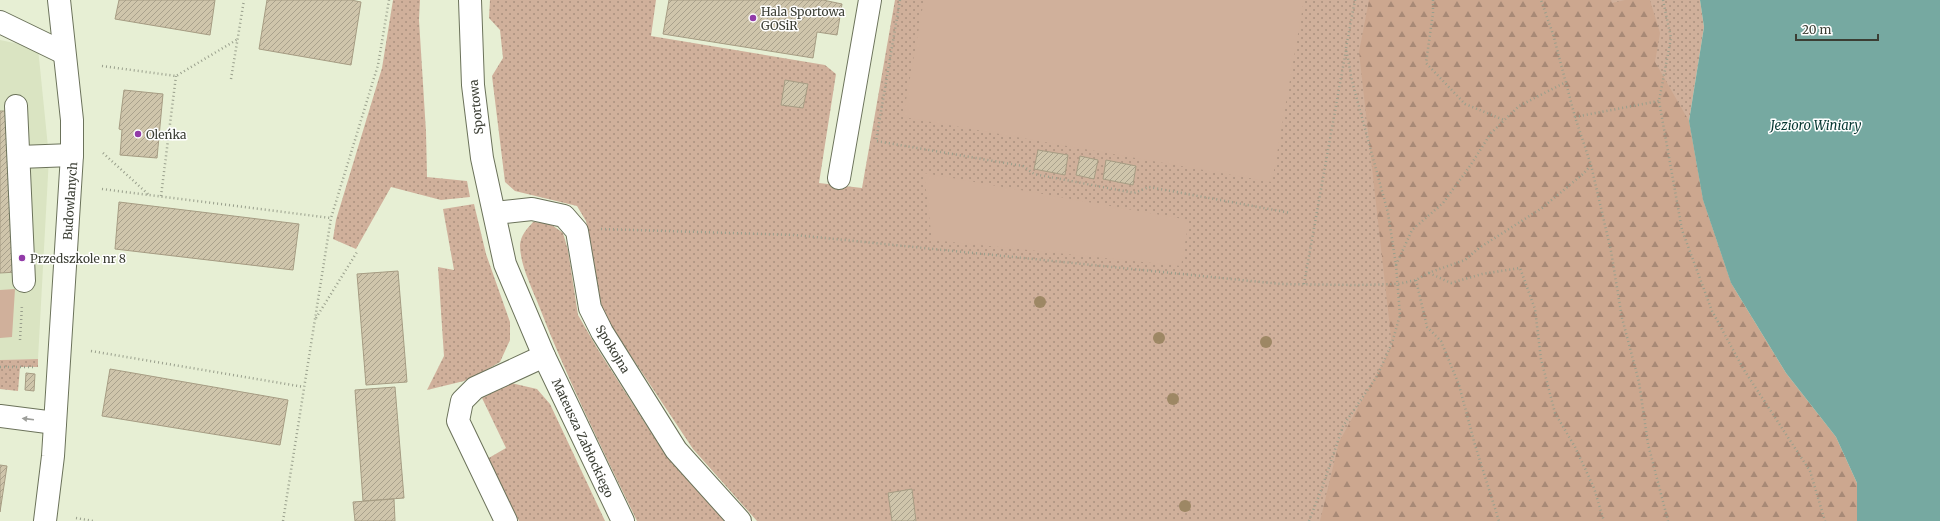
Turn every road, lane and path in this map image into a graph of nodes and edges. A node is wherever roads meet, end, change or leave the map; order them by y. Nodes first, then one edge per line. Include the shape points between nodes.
1 (59, 0) edge
2 (244, 0) edge
3 (389, 0) edge
4 (470, 0) edge
5 (870, 0) edge
6 (900, 0) edge
7 (1354, 0) edge
8 (1433, 0) edge
9 (1541, 0) edge
10 (1663, 0) edge
11 (0, 22) edge
12 (238, 39) junction
13 (1346, 48) junction
14 (64, 53) junction
15 (102, 66) dead end
16 (176, 76) junction
17 (231, 79) dead end
18 (1566, 82) junction
19 (1659, 101) junction
20 (16, 106) dead end
21 (1575, 117) junction
22 (1504, 120) junction
23 (103, 153) dead end
24 (72, 155) junction
25 (19, 157) junction
26 (1591, 165) junction
27 (839, 178) dead end
28 (102, 189) dead end
29 (149, 195) junction
30 (161, 196) junction
31 (495, 213) junction
32 (1291, 213) dead end
33 (332, 218) junction
34 (575, 228) junction
35 (358, 252) dead end
36 (1396, 265) junction
37 (1428, 273) junction
38 (1416, 280) junction
39 (24, 281) joint
40 (1304, 284) junction
41 (1398, 284) junction
42 (315, 320) junction
43 (20, 340) dead end
44 (90, 351) dead end
45 (544, 356) junction
46 (38, 367) dead end
47 (0, 368) edge
48 (304, 387) junction
49 (0, 416) edge
50 (55, 423) junction
51 (76, 518) dead end
52 (45, 521) edge
53 (93, 521) edge
54 (283, 521) edge
55 (506, 521) edge
56 (623, 521) edge
57 (740, 521) edge
58 (1309, 521) edge
59 (1499, 521) edge
60 (1604, 521) edge
61 (1668, 521) edge
62 (1825, 521) edge

1 - 14 street, Budowlanych
2 - 12 path
3 - 33 path via 378,65
4 - 31 street, Sportowa via 473,85 482,158
5 - 27 street
6 - 32 path via 876,141 1023,166 1034,174 1134,193 1149,187
7 - 13 path
8 - 22 path via 1426,63 1465,104
9 - 18 path
10 - 19 path via 1671,38
11 - 14 street
12 - 16 path
12 - 17 path
13 - 36 path via 1352,81 1388,213
13 - 40 path
14 - 24 street, Budowlanych via 72,120
15 - 16 path
16 - 30 path
18 - 21 path
18 - 22 path via 1519,106
19 - 21 path
19 - 62 path via 1682,230 1712,311 1744,370 1810,472
20 - 25 street
21 - 26 path
22 - 36 path via 1491,133 1443,203 1412,230
23 - 29 path
24 - 25 street
24 - 50 street, Budowlanych
25 - 39 street
26 - 37 path via 1542,208 1465,260
26 - 61 path via 1611,250 1622,318 1639,382 1648,444
28 - 29 path
29 - 30 path
30 - 33 path
31 - 34 street via 532,208 564,216
31 - 45 street, Mateusza Zabłockiego via 505,264
33 - 42 path
34 - 40 path via 795,235
34 - 57 street, Spokojna via 590,308 602,332 676,450
35 - 42 path
36 - 41 path
37 - 38 path
37 - 60 path via 1451,283 1482,274 1520,268 1535,309 1541,359 1555,413 1575,447 1594,488
38 - 41 path
38 - 59 path via 1427,328 1441,341 1459,386
39 - 43 path
40 - 41 path
41 - 58 path via 1400,314 1392,343 1377,376 1343,426
42 - 48 path
44 - 48 path
45 - 55 street via 474,388 462,401 458,421
45 - 56 street, Mateusza Zabłockiego
46 - 47 path
48 - 54 path
50 -> 49 street
50 - 52 street, Budowlanych via 53,463
51 - 53 path

